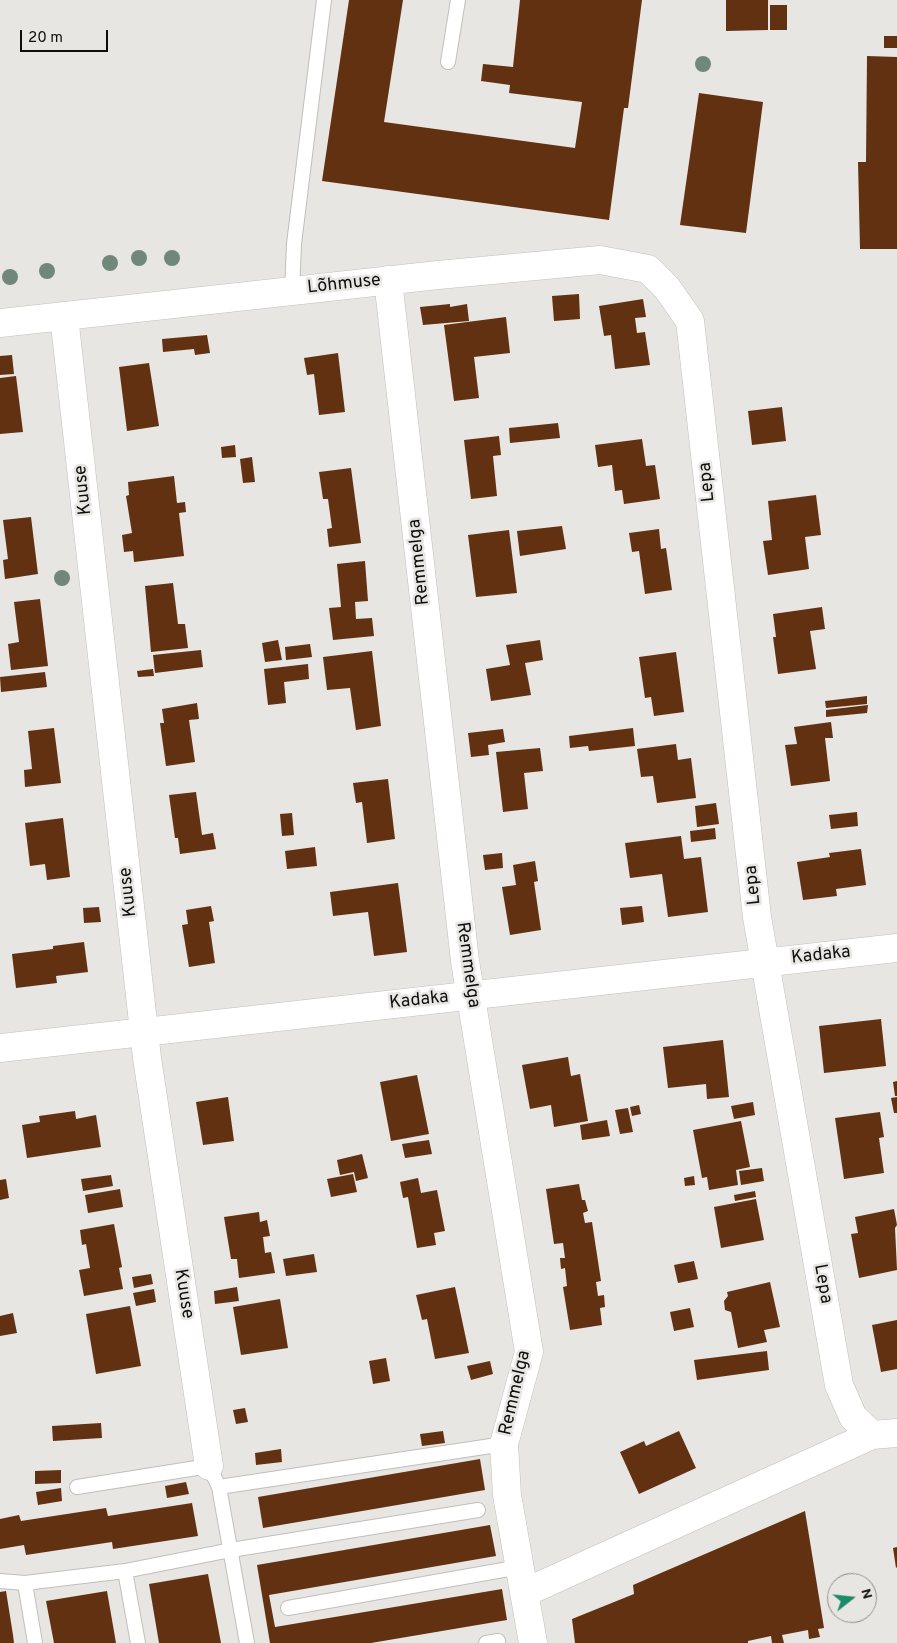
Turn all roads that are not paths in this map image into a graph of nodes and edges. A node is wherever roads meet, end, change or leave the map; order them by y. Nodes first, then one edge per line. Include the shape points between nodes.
1 (324, 0) edge
2 (458, 0) edge
3 (448, 62) dead end
4 (388, 280) junction
5 (292, 291) junction
6 (674, 299) joint
7 (64, 316) junction
8 (0, 323) edge
9 (897, 948) edge
10 (765, 962) junction
11 (470, 995) junction
12 (144, 1031) junction
13 (0, 1048) edge
14 (884, 1434) edge
15 (504, 1444) junction
16 (214, 1476) junction
17 (77, 1487) dead end
18 (478, 1510) dead end
19 (231, 1550) junction
20 (126, 1571) junction
21 (522, 1580) junction
22 (0, 1581) edge
23 (25, 1583) junction
24 (288, 1608) dead end
25 (35, 1643) edge
26 (138, 1643) edge
27 (247, 1643) edge
28 (533, 1643) edge

1 - 5 lane via 294,244
2 - 3 lane
4 - 5 street, Lõhmuse
4 - 6 street, Lõhmuse via 600,260 648,269
4 - 11 street, Remmelga
5 - 7 street, Lõhmuse
6 - 10 street, Lepa via 690,321 757,917
7 - 8 street, Lõhmuse
7 - 12 street, Kuuse
9 - 10 street, Kadaka
10 - 11 street, Kadaka
10 - 14 street, Lepa via 839,1385 853,1418
11 - 12 street, Kadaka
11 - 15 street, Remmelga via 529,1352
12 - 13 street, Kadaka
12 - 16 street, Kuuse
14 - 21 street
15 - 16 lane
15 - 21 street, Remmelga via 507,1495
16 - 17 lane
16 - 19 lane
18 - 19 lane
19 - 20 lane
19 - 27 lane
20 - 23 lane
20 - 26 lane
21 - 24 lane
21 - 28 street, Remmelga
22 - 23 lane
23 - 25 lane

